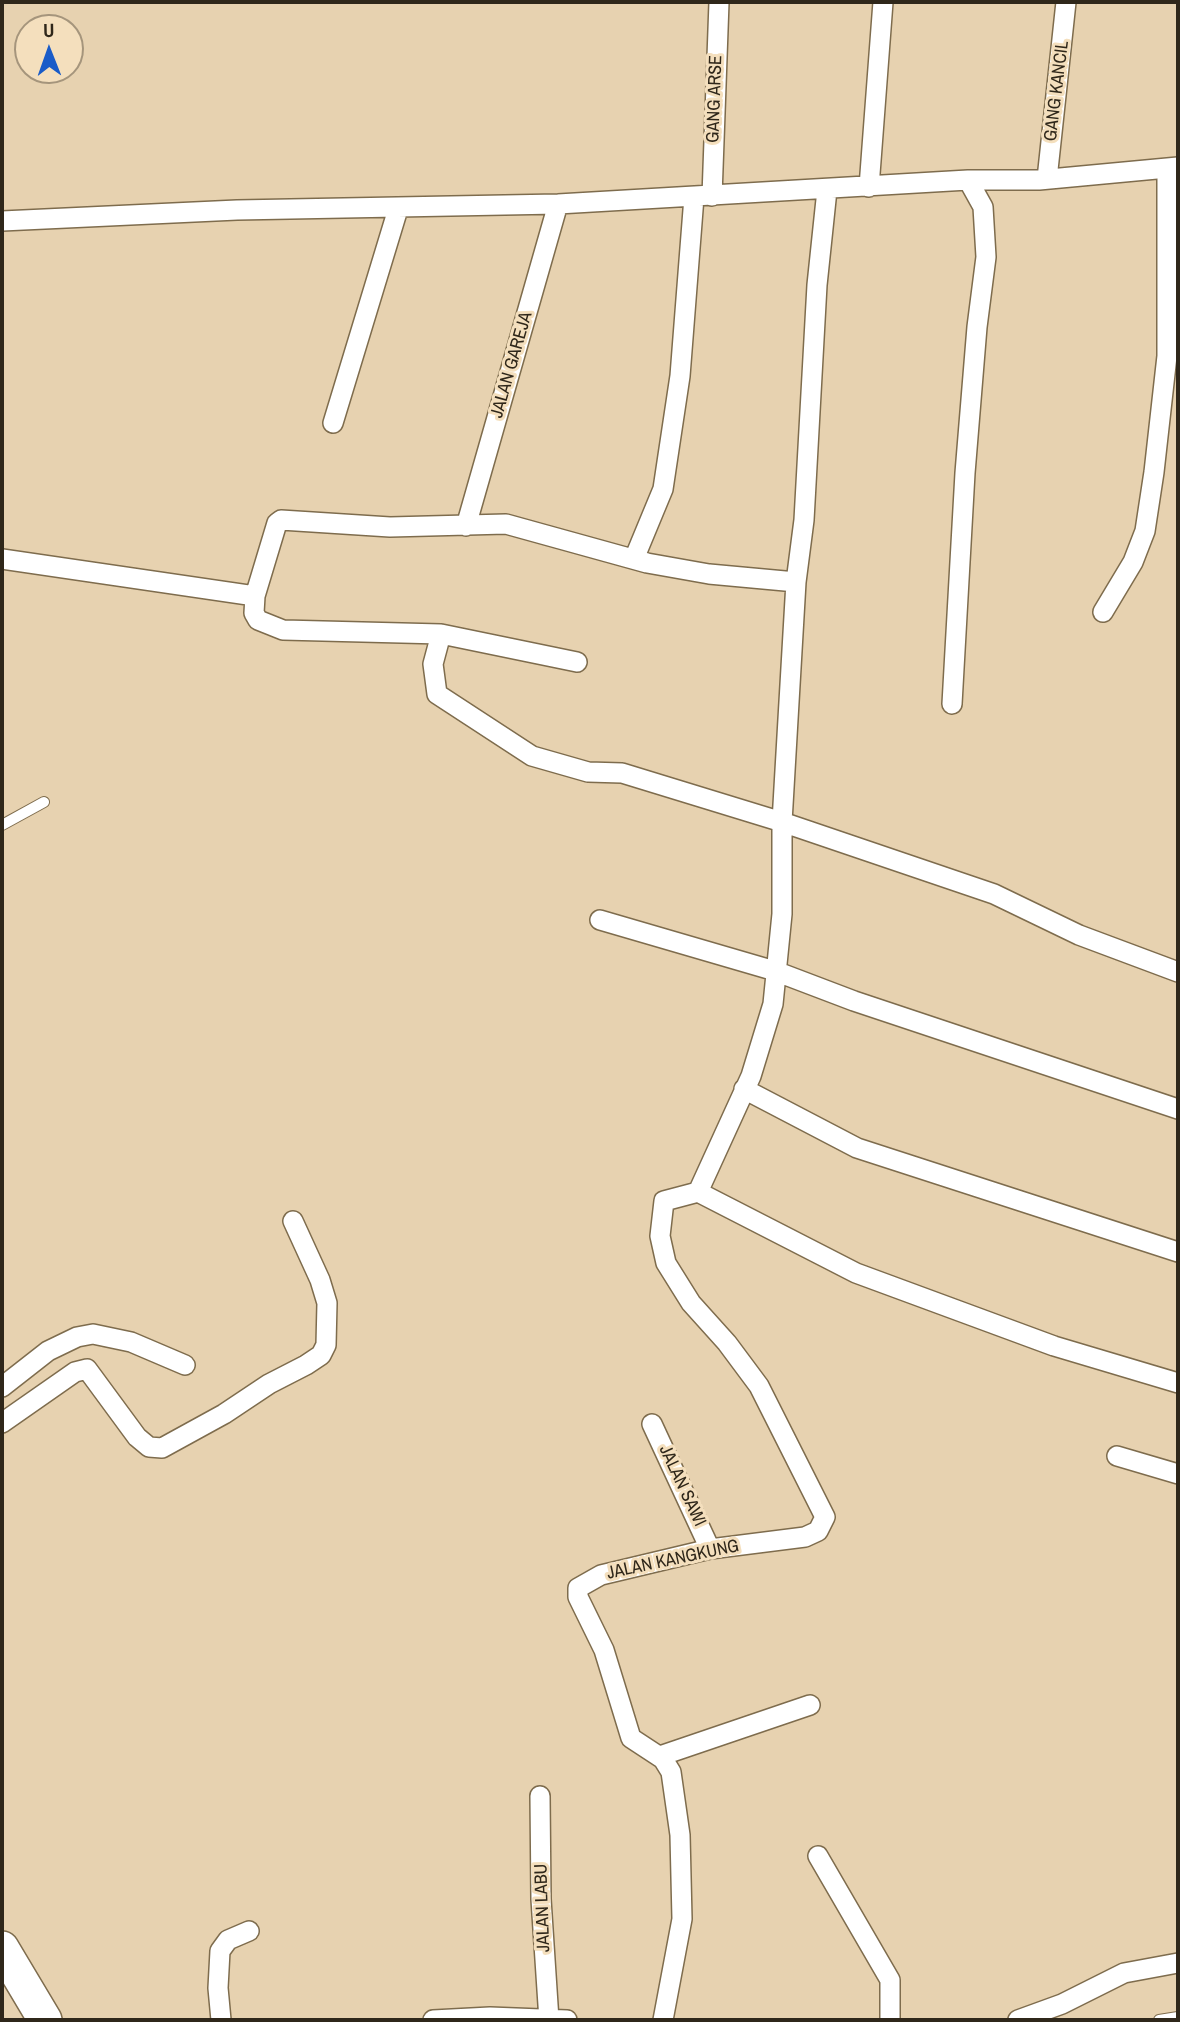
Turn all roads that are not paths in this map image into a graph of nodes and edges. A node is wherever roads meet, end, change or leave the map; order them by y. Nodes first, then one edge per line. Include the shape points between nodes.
1 (719, 2) edge
2 (883, 2) edge
3 (1066, 2) edge
4 (1173, 168) edge
5 (1047, 179) junction
6 (968, 180) junction
7 (869, 187) junction
8 (827, 190) junction
9 (703, 196) junction
10 (558, 204) junction
11 (398, 209) junction
12 (2, 221) edge
13 (333, 423) dead end
14 (466, 526) junction
15 (2, 559) edge
16 (634, 559) junction
17 (796, 582) junction
18 (255, 596) junction
19 (1102, 612) dead end
20 (441, 634) junction
21 (577, 662) dead end
22 (952, 704) dead end
23 (44, 802) dead end
24 (782, 822) junction
25 (2, 825) edge
26 (600, 920) dead end
27 (775, 971) junction
28 (1178, 972) edge
29 (744, 1089) junction
30 (1178, 1109) edge
31 (698, 1192) junction
32 (293, 1222) dead end
33 (1178, 1252) edge
34 (185, 1365) dead end
35 (1178, 1383) edge
36 (2, 1387) edge
37 (2, 1423) edge
38 (652, 1424) dead end
39 (1117, 1456) dead end
40 (1178, 1474) edge
41 (710, 1549) junction
42 (810, 1705) dead end
43 (660, 1756) junction
44 (540, 1796) dead end
45 (818, 1856) dead end
46 (249, 1931) dead end
47 (5, 1961) edge
48 (1178, 1963) edge
49 (1178, 2017) edge
50 (45, 2020) edge
51 (221, 2020) edge
52 (433, 2020) edge
53 (549, 2020) edge
54 (567, 2020) edge
55 (663, 2020) edge
56 (890, 2020) edge
57 (1018, 2020) edge
58 (1159, 2020) edge

1 - 9 street, GANG ARSE
2 - 7 street
3 - 5 street, GANG KANCIL
4 - 5 street
4 - 19 street via 1167,356 1145,531 1133,562
5 - 6 street
6 - 7 street
6 - 22 street via 983,207 986,257 976,327
7 - 8 street
8 - 9 street
8 - 17 street
9 - 10 street
9 - 16 street, GANG ARSE via 663,489
10 - 11 street
10 - 14 street, JALAN GAREJA
11 - 12 street
11 - 13 street
14 - 16 street via 526,527
14 - 18 street via 281,520
15 - 18 street
16 - 17 street via 709,574
17 - 24 street
18 - 20 street via 258,620 283,630
20 - 21 street
20 - 24 street via 433,664 437,694 532,757 589,772 622,773
23 - 25 lane
24 - 27 street via 782,914
24 - 28 street via 995,894 1079,935
26 - 27 street
27 - 29 street via 773,1004 762,1046
27 - 30 street
29 - 31 street
29 - 33 street via 857,1148
31 - 35 street via 856,1273 1054,1346
31 - 41 street, JALAN KANGKUNG via 664,1201 660,1236 666,1263 691,1303 759,1386 825,1517 818,1531 805,1537
32 - 37 street via 327,1303 326,1345 321,1355 162,1448 153,1449 142,1441 93,1372 85,1369
34 - 36 street via 131,1342 93,1335 48,1351
38 - 41 street, JALAN SAWI
39 - 40 street
41 - 43 street, JALAN KANGKUNG via 601,1575 578,1588 604,1650 631,1738
42 - 43 street
43 - 55 street via 669,1768 680,1835 682,1919
44 - 53 street, JALAN LABU
45 - 56 street via 890,1980
46 - 51 street via 228,1940 220,1951
47 - 50 highway
48 - 57 street via 1125,1973
49 - 58 lane
52 - 53 street
53 - 54 street

